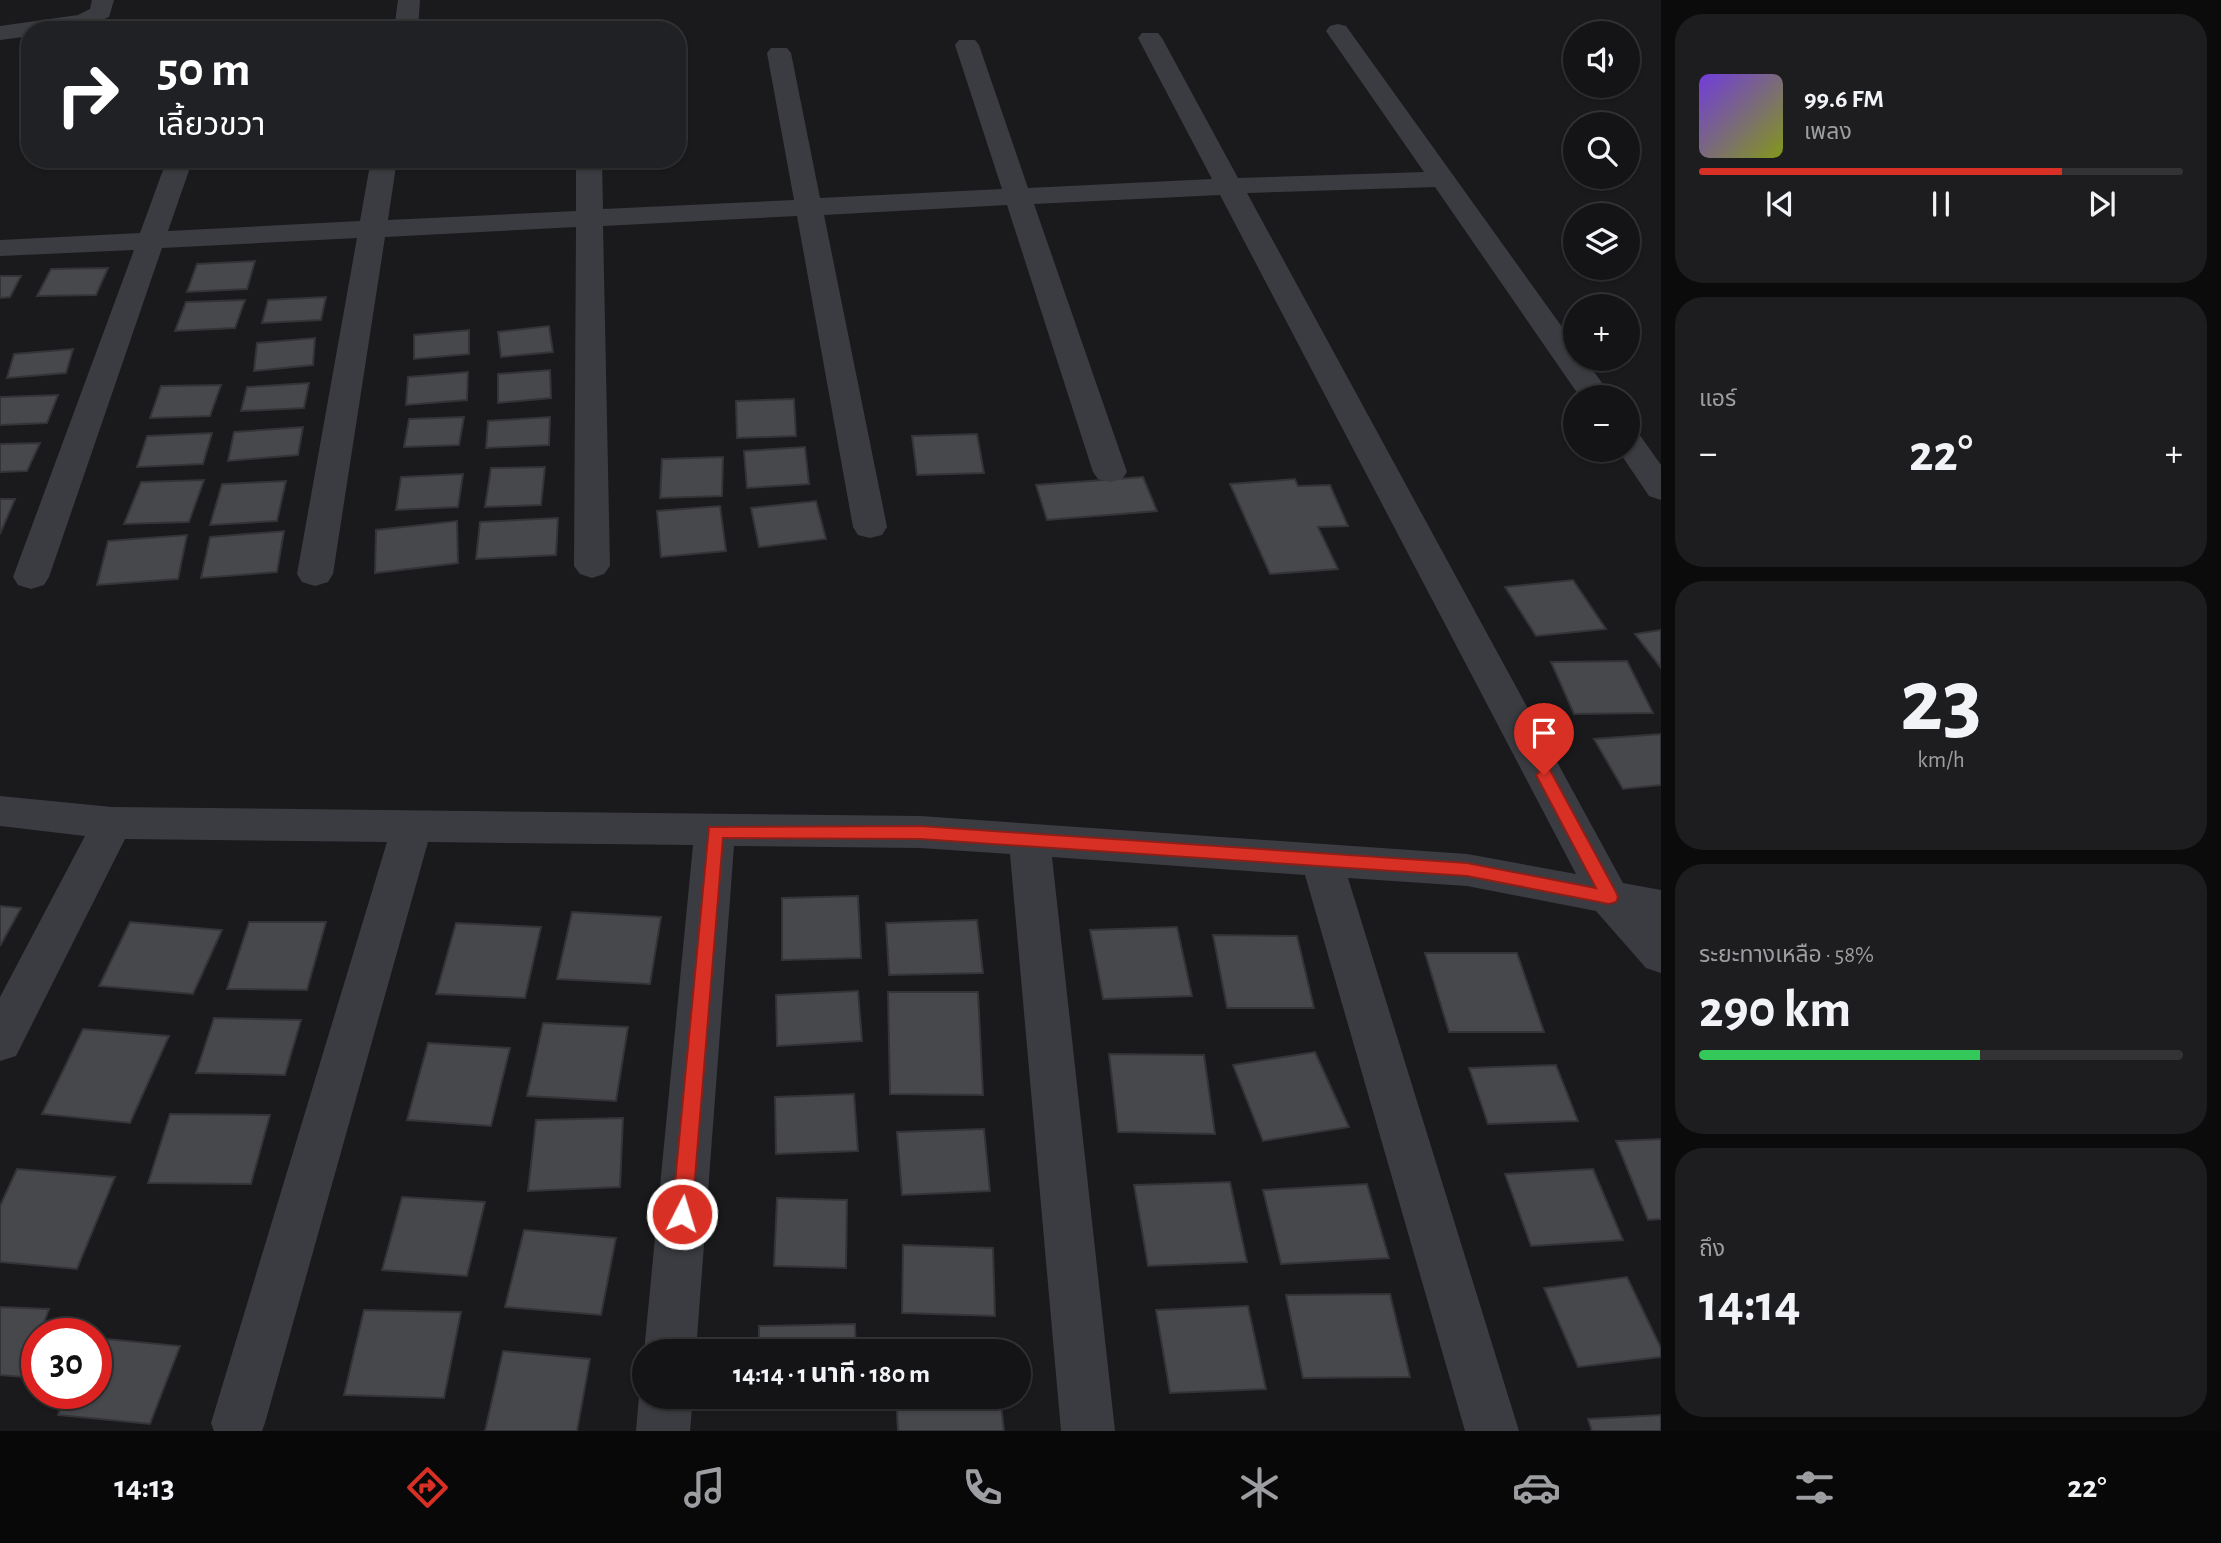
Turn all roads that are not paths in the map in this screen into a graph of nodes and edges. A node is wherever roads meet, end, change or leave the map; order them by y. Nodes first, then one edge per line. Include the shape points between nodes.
1 (103, 0) edge
2 (409, 0) edge
3 (84, 21) edge
4 (407, 21) edge
5 (21, 30) edge
6 (1338, 31) dead end
7 (0, 33) edge
8 (1150, 38) dead end
9 (967, 45) dead end
10 (779, 53) dead end
11 (177, 168) edge
12 (383, 168) edge
13 (589, 168) edge
14 (1443, 179) junction
15 (1229, 186) junction
16 (1019, 196) junction
17 (809, 207) junction
18 (589, 218) junction
19 (374, 229) junction
20 (153, 240) junction
21 (0, 247) edge
22 (1588, 385) edge
23 (1640, 458) edge
24 (1111, 472) dead end
25 (1661, 489) edge
26 (870, 527) dead end
27 (592, 566) dead end
28 (315, 574) dead end
29 (31, 577) dead end
30 (0, 811) edge
31 (112, 823) junction
32 (412, 828) junction
33 (715, 831) junction
34 (1029, 840) junction
35 (1322, 860) junction
36 (1609, 897) junction
37 (1661, 907) edge
38 (1661, 955) edge
39 (0, 1042) edge
40 (671, 1339) edge
41 (665, 1409) edge
42 (238, 1423) dead end
43 (663, 1431) edge
44 (1088, 1431) edge
45 (1492, 1431) edge

1 - 3 street via 102,12
2 - 4 street
5 - 7 street
6 - 14 street
8 - 15 street
9 - 16 street
10 - 17 street
11 - 20 street
12 - 19 street
13 - 18 street
14 - 15 street
14 - 22 street
15 - 16 street
15 - 36 street
16 - 17 street
16 - 24 street
17 - 18 street
17 - 26 street
18 - 19 street
18 - 27 street
19 - 20 street
19 - 28 street
20 - 21 street
20 - 29 street
23 - 25 street
30 - 31 street
31 - 32 street
31 - 39 street
32 - 33 street
32 - 42 street
33 - 34 street via 920,832
33 - 40 street
34 - 35 street
34 - 44 street
35 - 36 street via 1467,870
35 - 45 street
36 - 37 street
36 - 38 street
41 - 43 street

